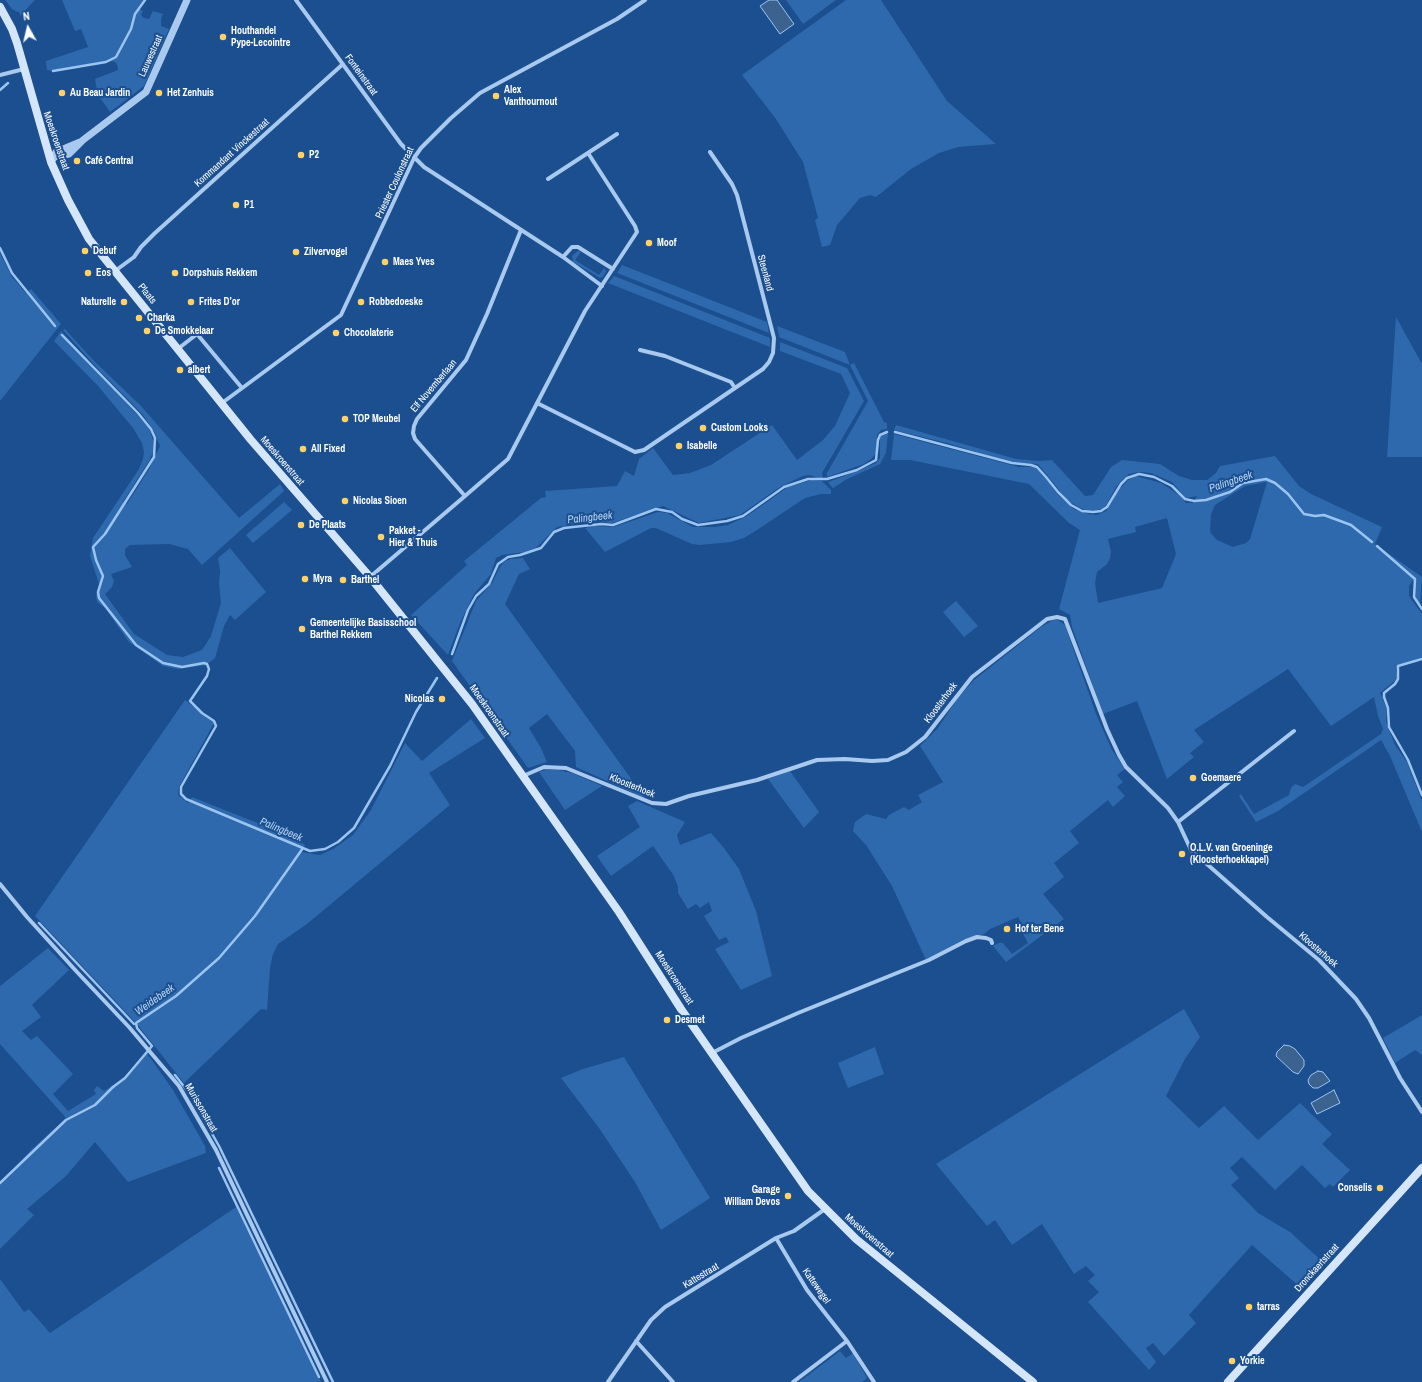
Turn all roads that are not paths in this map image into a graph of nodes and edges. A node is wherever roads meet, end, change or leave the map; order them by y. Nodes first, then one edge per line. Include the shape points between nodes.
1 (187, 0) edge
2 (296, 0) edge
3 (645, 0) edge
4 (0, 7) edge
5 (343, 64) junction
6 (24, 69) junction
7 (0, 75) edge
8 (617, 134) dead end
9 (710, 152) dead end
10 (588, 153) junction
11 (414, 158) junction
12 (52, 160) junction
13 (548, 180) dead end
14 (521, 230) junction
15 (563, 257) junction
16 (613, 269) junction
17 (115, 272) junction
18 (602, 286) junction
19 (179, 348) junction
20 (640, 350) dead end
21 (242, 388) junction
22 (735, 388) junction
23 (222, 403) junction
24 (537, 403) junction
25 (465, 496) junction
26 (370, 577) junction
27 (1294, 731) dead end
28 (523, 776) junction
29 (1178, 822) junction
30 (0, 884) edge
31 (992, 943) dead end
32 (712, 1053) junction
33 (1422, 1112) edge
34 (1422, 1168) edge
35 (825, 1209) junction
36 (776, 1238) junction
37 (636, 1341) junction
38 (847, 1341) junction
39 (327, 1382) edge
40 (608, 1382) edge
41 (673, 1382) edge
42 (793, 1382) edge
43 (874, 1382) edge
44 (1033, 1382) edge
45 (1228, 1382) edge

1 - 12 street, Lauwestraat via 146,92 84,140 56,152
2 - 5 street, Fonteinstraat
3 - 11 street, Priester Coulonstraat via 617,19 480,93 421,148
4 - 6 main road, Moeskroenstraat via 12,29
5 - 11 street, Fonteinstraat
5 - 17 street, Kommandant Vinckestraat
6 - 7 street
6 - 12 main road, Moeskroenstraat
8 - 10 street
9 - 22 street, Steenland via 737,195 774,338 773,353 769,362
10 - 13 street
10 - 16 street via 637,232
11 - 14 street via 424,168
11 - 21 street, Priester Coulonstraat via 342,315
12 - 17 main road, Moeskroenstraat via 78,220 89,239
14 - 15 street
14 - 25 street, Elf Novemberlaan via 488,314 466,360 414,426 413,433 416,439
15 - 16 street via 575,246
15 - 18 street
16 - 18 street
17 - 19 main road, Plaats
18 - 24 street via 585,311
19 - 21 street via 198,334
19 - 23 main road, Plaats
20 - 22 street via 665,356 731,382
21 - 23 street, Priester Coulonstraat
22 - 24 street, Steenland via 644,450 635,452
23 - 26 main road, Moeskroenstraat
24 - 25 street via 508,459
25 - 26 street
26 - 28 main road, Moeskroenstraat via 453,679
27 - 29 street
28 - 29 street, Kloosterhoek via 544,767 566,768 658,804 757,780 817,760 888,760 906,752 925,737 972,677 1047,619 1057,617 1065,619 1069,625 1107,729 1126,767 1168,808
28 - 32 main road, Moeskroenstraat via 619,912
29 - 33 street, Kloosterhoek via 1191,850 1319,960 1356,999
30 - 39 street, Murissonstraat via 179,1086 216,1150
31 - 32 street via 986,938 977,937 966,941 929,960 798,1013
32 - 35 main road, Moeskroenstraat via 794,1172
34 - 45 main road, Dronckaertstraat
35 - 36 street, Kattestraat via 794,1231
35 - 44 main road, Moeskroenstraat via 856,1239
36 - 37 street, Kattestraat via 665,1307 651,1320
36 - 38 street, Kattewegel via 807,1290
37 - 40 street, Kattestraat
37 - 41 street
38 - 42 street
38 - 43 street, Kattewegel

